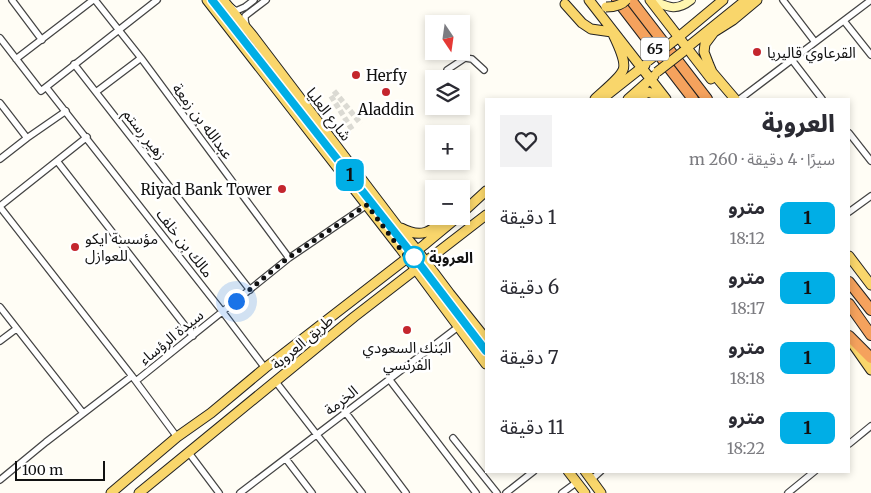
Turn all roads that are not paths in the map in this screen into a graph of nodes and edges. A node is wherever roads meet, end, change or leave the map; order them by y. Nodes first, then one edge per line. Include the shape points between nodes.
1 (12, 0) edge
2 (94, 0) edge
3 (157, 0) edge
4 (207, 0) edge
5 (254, 0) edge
6 (266, 0) edge
7 (590, 0) edge
8 (617, 0) edge
9 (626, 0) edge
10 (631, 0) edge
11 (651, 0) edge
12 (691, 0) edge
13 (723, 0) edge
14 (746, 0) edge
15 (757, 0) edge
16 (783, 0) edge
17 (871, 0) edge
18 (225, 2) edge
19 (565, 4) dead end
20 (215, 10) junction
21 (844, 21) junction
22 (719, 22) junction
23 (247, 30) junction
24 (118, 31) junction
25 (612, 32) junction
26 (714, 32) junction
27 (0, 38) edge
28 (677, 38) junction
29 (42, 40) junction
30 (696, 41) junction
31 (815, 42) junction
32 (686, 50) junction
33 (871, 55) edge
34 (140, 58) junction
35 (16, 59) junction
36 (792, 60) junction
37 (74, 64) junction
38 (645, 65) junction
39 (448, 70) edge
40 (484, 70) dead end
41 (650, 79) junction
42 (46, 86) junction
43 (96, 92) junction
44 (596, 98) edge
45 (603, 98) edge
46 (629, 98) edge
47 (639, 98) edge
48 (659, 98) edge
49 (665, 98) edge
50 (693, 98) edge
51 (706, 98) edge
52 (726, 98) edge
53 (734, 98) edge
54 (741, 98) edge
55 (821, 98) edge
56 (0, 103) edge
57 (7, 111) junction
58 (66, 111) junction
59 (0, 116) edge
60 (850, 134) edge
61 (87, 137) junction
62 (27, 138) junction
63 (871, 150) edge
64 (865, 154) junction
65 (0, 159) edge
66 (57, 161) junction
67 (871, 161) edge
68 (485, 192) edge
69 (871, 196) edge
70 (478, 198) junction
71 (470, 201) edge
72 (367, 205) junction
73 (0, 206) edge
74 (470, 206) edge
75 (850, 211) edge
76 (485, 216) edge
77 (437, 225) edge
78 (448, 225) edge
79 (398, 226) junction
80 (418, 250) junction
81 (850, 257) edge
82 (288, 258) junction
83 (407, 258) junction
84 (426, 262) junction
85 (416, 269) junction
86 (850, 283) edge
87 (871, 285) edge
88 (250, 290) junction
89 (850, 305) edge
90 (0, 307) edge
91 (871, 310) edge
92 (222, 312) junction
93 (458, 327) junction
94 (16, 329) junction
95 (871, 335) edge
96 (193, 336) junction
97 (485, 338) edge
98 (850, 338) edge
99 (850, 338) edge
100 (0, 340) edge
101 (871, 358) edge
102 (485, 363) edge
103 (265, 368) junction
104 (871, 370) edge
105 (134, 378) junction
106 (389, 379) junction
107 (276, 382) junction
108 (84, 413) junction
109 (346, 413) junction
110 (871, 426) edge
111 (318, 435) junction
112 (177, 437) junction
113 (453, 438) dead end
114 (850, 443) edge
115 (189, 453) junction
116 (286, 459) junction
117 (531, 473) edge
118 (570, 473) edge
119 (586, 473) edge
120 (599, 473) edge
121 (812, 473) edge
122 (0, 480) edge
123 (591, 480) junction
124 (577, 482) junction
125 (111, 493) edge
126 (139, 493) edge
127 (219, 493) edge
128 (240, 493) edge
129 (312, 493) edge
130 (362, 493) edge
131 (406, 493) edge
132 (476, 493) edge
133 (497, 493) edge
134 (506, 493) edge
135 (562, 493) edge
136 (585, 493) edge
137 (601, 493) edge
138 (788, 493) edge

1 - 29 street
2 - 24 street, عبدالله بن زمعة
2 - 29 street
3 - 24 street
4 - 20 main road, شارع العليا
5 - 18 street via 236,10
6 - 23 street via 246,16
7 - 9 main road, bridge via 606,7
7 - 25 main road
8 - 50 highway, 65
10 - 51 highway, 65
11 - 12 street via 675,8
11 - 28 main road
13 - 28 main road
14 - 22 main road
15 - 26 main road
16 - 31 street
17 - 21 street
18 - 20 main road via 228,14
18 - 23 main road, شارع العليا
19 - 25 main road via 591,29
20 - 72 main road, شارع العليا
21 - 31 street
21 - 33 street
22 - 26 main road
22 - 30 main road
23 - 79 main road, شارع العليا
24 - 34 street, عبدالله بن زمعة
24 - 37 street
25 - 38 main road
25 - 44 main road via 624,68
26 - 30 main road
26 - 53 main road via 705,44 704,52 712,72
27 - 35 street
28 - 32 main road
28 - 38 main road, bridge
29 - 35 street
30 - 32 main road
31 - 36 street
32 - 41 main road, bridge
32 - 52 main road
34 - 43 street
34 - 82 street, عبدالله بن زمعة
35 - 42 street via 41,91
36 - 54 street
36 - 55 street
37 - 42 street
37 - 43 street, زهير رستم
38 - 41 main road
38 - 45 main road
39 - 40 street via 465,58 472,59
41 - 46 main road
41 - 49 main road
42 - 58 street, مالك بن خلف
43 - 88 street, زهير رستم
47 - 48 main road via 648,92
56 - 57 street
57 - 59 street
57 - 62 street
58 - 61 street, مالك بن خلف
58 - 62 street
60 - 64 street
61 - 66 street
61 - 92 street, مالك بن خلف
62 - 65 street
63 - 64 street
64 - 67 street
66 - 73 street
66 - 96 street
68 - 70 main road, طريق العروبة
69 - 75 street
70 - 71 main road
70 - 74 main road, طريق العروبة
72 - 82 street, سيدة الرؤساء
72 - 83 main road, شارع العليا
73 - 105 street
76 - 84 main road, طريق العروبة
77 - 79 main road via 425,234 408,232
78 - 80 main road, طريق العروبة
79 - 80 main road, شارع العليا
80 - 83 main road, طريق العروبة
80 - 84 main road, شارع العليا
81 - 87 main road
82 - 88 street, سيدة الرؤساء
83 - 85 main road, شارع العليا
83 - 103 main road, طريق العروبة
84 - 85 main road, طريق العروبة
84 - 97 main road, شارع العليا
85 - 93 main road, شارع العليا
85 - 107 main road, طريق العروبة
86 - 91 highway
88 - 92 street, سيدة الرؤساء
89 - 95 highway
90 - 94 street
92 - 96 street, سيدة الرؤساء
92 - 103 street, مالك بن خلف
93 - 102 main road, شارع العليا
93 - 106 street, الخرمة
94 - 100 street
94 - 108 street
96 - 105 street, سيدة الرؤساء
98 - 101 highway
99 - 104 main road
103 - 112 main road, طريق العروبة
105 - 108 street, سيدة الرؤساء
105 - 112 street
106 - 109 street, الخرمة
106 - 132 street
107 - 111 street
107 - 115 main road, طريق العروبة
108 - 122 street, سيدة الرؤساء
109 - 111 street, الخرمة
109 - 131 street
110 - 114 street
111 - 116 street, الخرمة
111 - 130 street
112 - 125 main road, طريق العروبة
113 - 133 street
115 - 126 main road, طريق العروبة
115 - 127 street
116 - 128 street, الخرمة
116 - 129 street
117 - 134 street
118 - 124 main road
119 - 123 main road
120 - 123 street
121 - 138 street
123 - 137 main road
124 - 135 street
124 - 136 main road

